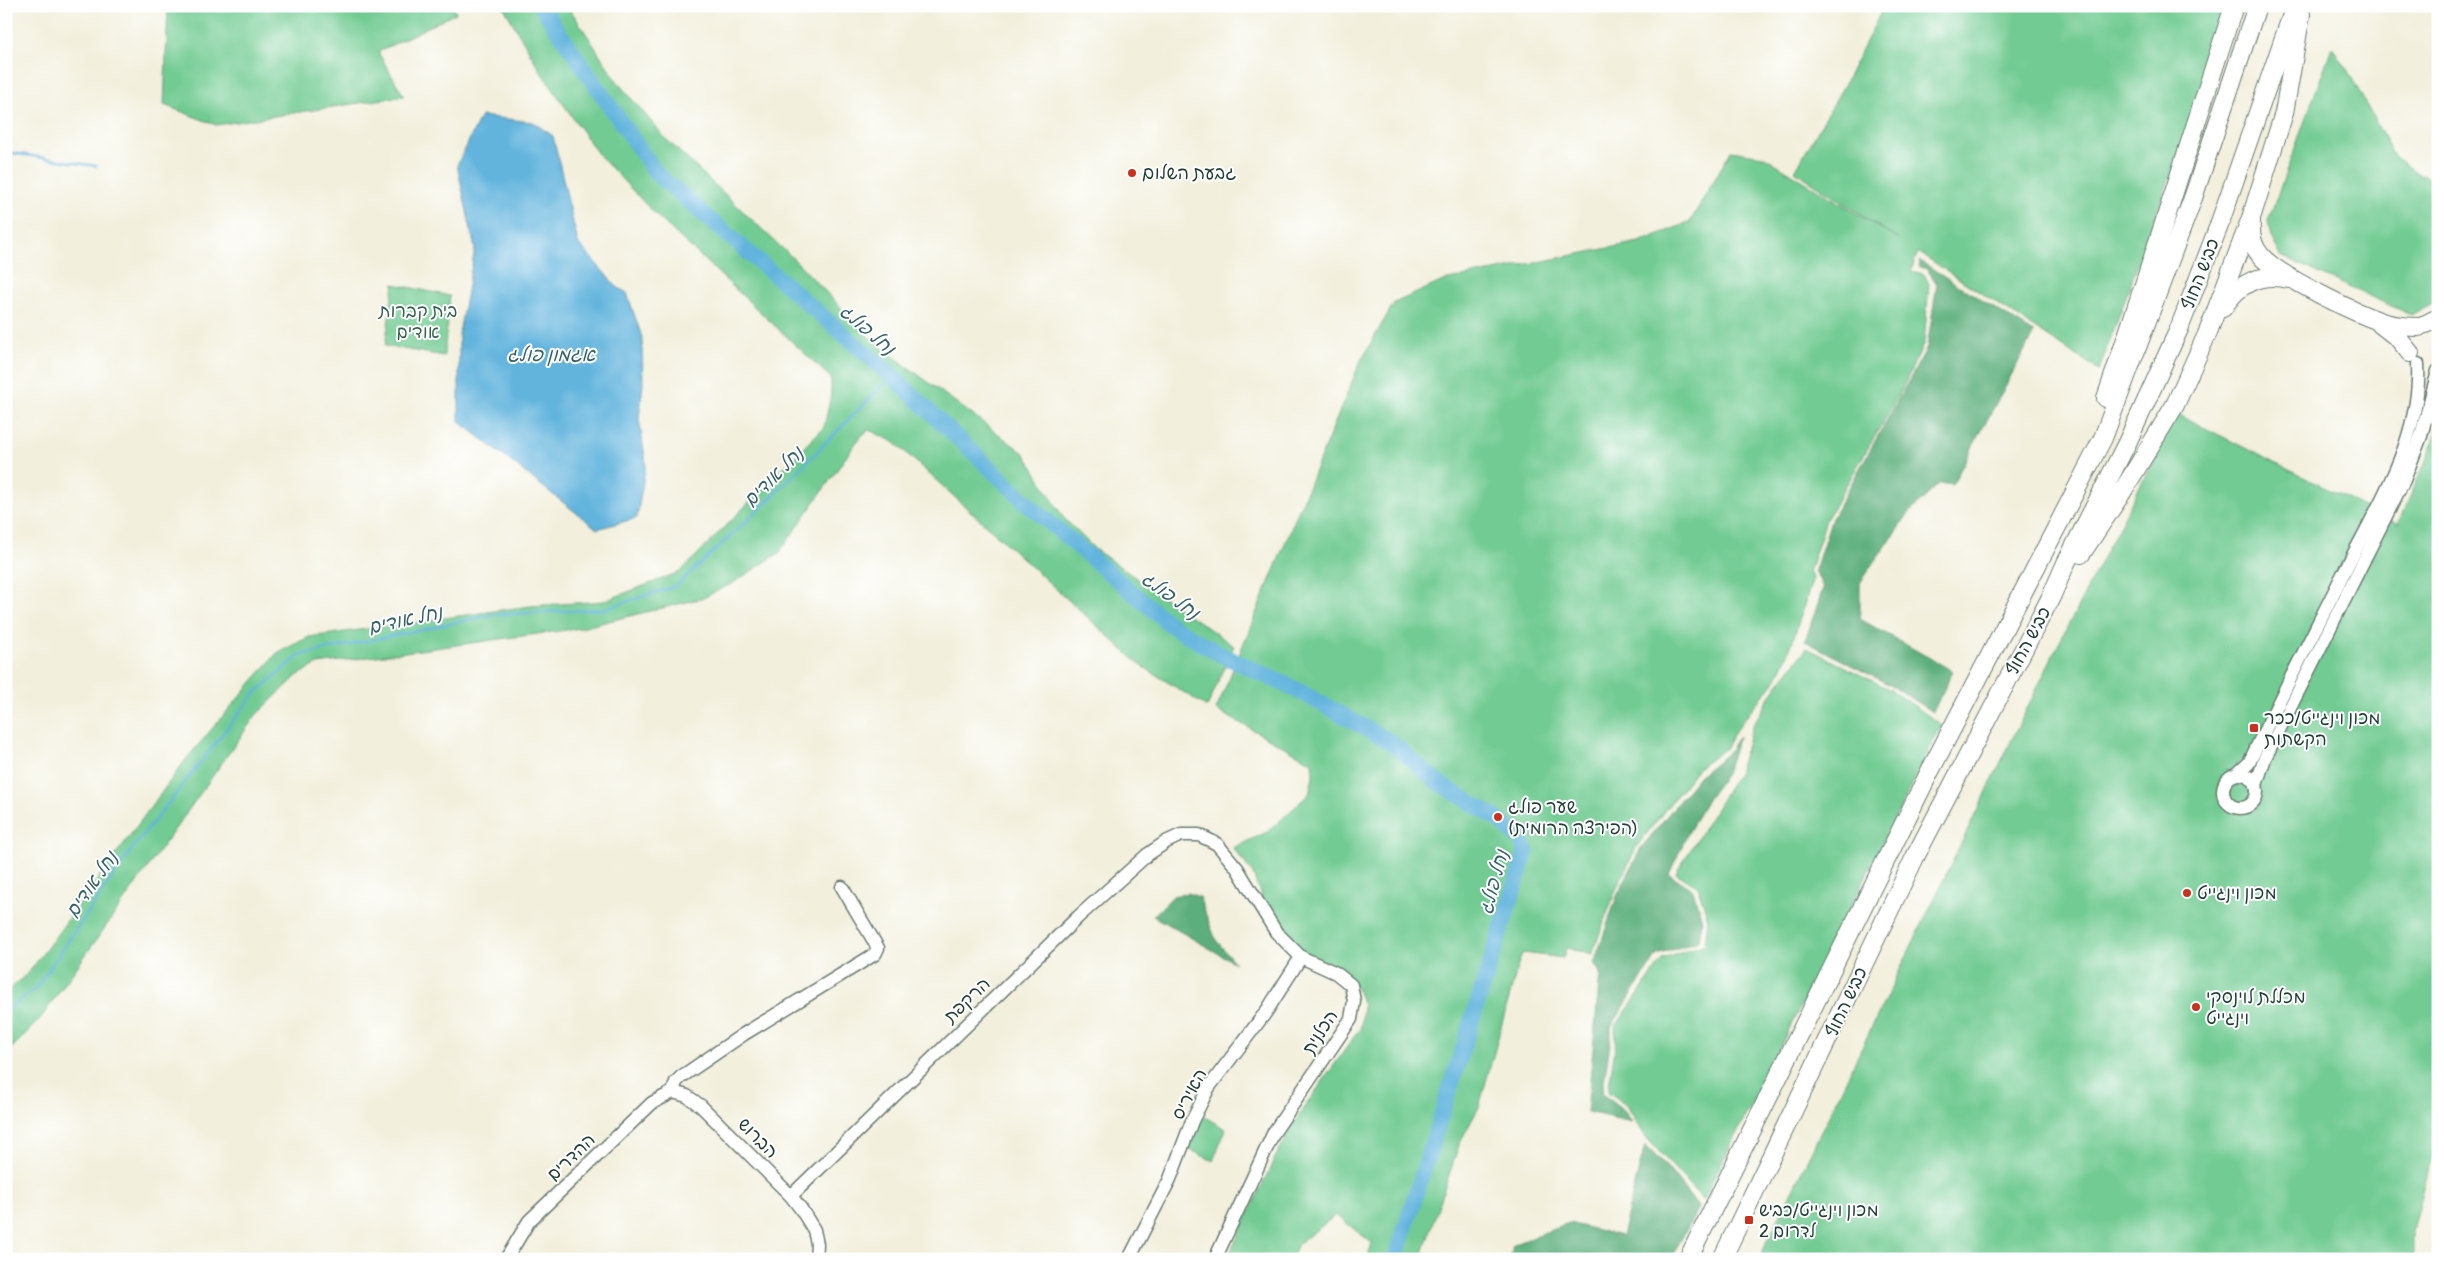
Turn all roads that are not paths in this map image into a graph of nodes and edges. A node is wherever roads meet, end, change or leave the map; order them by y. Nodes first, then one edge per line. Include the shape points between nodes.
1 (2234, 6) edge
2 (2257, 6) edge
3 (2295, 6) edge
4 (2302, 6) edge
5 (2250, 218) junction
6 (2296, 281) junction
7 (2369, 317) junction
8 (2430, 324) edge
9 (2208, 332) junction
10 (2414, 359) junction
11 (2438, 367) edge
12 (2438, 371) edge
13 (2045, 549) junction
14 (2051, 597) junction
15 (2237, 774) junction
16 (2256, 785) junction
17 (1174, 838) joint
18 (842, 886) dead end
19 (1301, 957) junction
20 (673, 1092) junction
21 (791, 1196) junction
22 (506, 1259) edge
23 (816, 1259) edge
24 (1129, 1259) edge
25 (1215, 1259) edge
26 (1688, 1259) edge
27 (1722, 1259) edge

1 - 13 highway via 2102,411
2 - 13 highway, כביש החוף via 2193,198 2103,438
3 - 14 highway, כביש החוף via 2218,228 2179,329
4 - 5 highway via 2287,104
5 - 6 highway via 2252,238 2261,256 2276,270
5 - 9 highway
6 - 7 highway
6 - 9 highway via 2263,277 2242,285 2228,300
7 - 8 highway via 2396,326
7 - 10 highway via 2398,338
8 - 10 street via 2410,338
9 - 14 highway via 2162,428
10 - 11 street via 2424,367
10 - 15 street via 2419,389 2396,468 2249,763
12 - 16 street via 2421,436 2404,480 2265,758
13 - 26 highway, כביש החוף via 1930,771
14 - 27 highway, כביש החוף via 1915,857
15 - 16 street via 2248,775
15 - 16 street via 2224,785 2224,796 2230,805 2241,808 2252,804 2257,794
17 - 19 street, הכלנית via 1194,834 1217,844 1237,868 1276,932
17 - 21 street, הרקפת via 1147,855 1078,917
18 - 20 street via 878,948 875,954 681,1077
19 - 24 street, האיריס via 1266,1012 1209,1087 1192,1121 1170,1180
19 - 25 street, הכלנית via 1336,973 1351,985 1353,1011 1341,1034 1274,1132
20 - 21 street, הברוש via 687,1096 701,1106
20 - 22 street, ההדרים via 652,1103 538,1212
21 - 23 street, הברוש via 809,1220 816,1238

